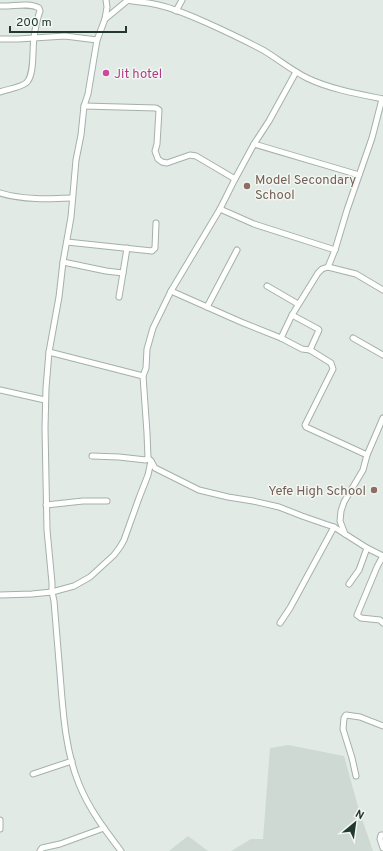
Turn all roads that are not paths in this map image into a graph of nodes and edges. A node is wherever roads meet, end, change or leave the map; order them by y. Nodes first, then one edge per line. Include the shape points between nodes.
1 (106, 0) edge
2 (127, 0) edge
3 (182, 0) edge
4 (0, 6) edge
5 (176, 10) junction
6 (105, 19) junction
7 (34, 38) junction
8 (0, 39) edge
9 (97, 40) junction
10 (296, 72) junction
11 (0, 92) edge
12 (383, 99) edge
13 (84, 106) junction
14 (254, 144) junction
15 (359, 175) junction
16 (235, 179) junction
17 (0, 193) edge
18 (72, 198) junction
19 (220, 208) junction
20 (156, 223) dead end
21 (67, 242) junction
22 (127, 248) junction
23 (237, 250) dead end
24 (335, 250) junction
25 (63, 262) junction
26 (328, 267) junction
27 (123, 273) junction
28 (267, 286) dead end
29 (383, 290) edge
30 (171, 291) junction
31 (119, 297) dead end
32 (298, 304) junction
33 (206, 307) junction
34 (292, 315) junction
35 (281, 338) junction
36 (353, 338) dead end
37 (310, 350) junction
38 (49, 352) junction
39 (383, 355) edge
40 (144, 376) junction
41 (0, 390) edge
42 (45, 400) junction
43 (383, 418) edge
44 (367, 455) junction
45 (92, 456) dead end
46 (149, 460) junction
47 (107, 501) dead end
48 (46, 505) junction
49 (334, 527) junction
50 (345, 534) junction
51 (367, 548) junction
52 (383, 556) edge
53 (349, 584) dead end
54 (52, 592) junction
55 (0, 595) edge
56 (280, 623) dead end
57 (383, 623) edge
58 (383, 726) edge
59 (72, 761) junction
60 (33, 774) dead end
61 (356, 776) dead end
62 (0, 820) edge
63 (0, 828) edge
64 (104, 828) junction
65 (383, 835) edge
66 (383, 848) edge
67 (40, 851) edge
68 (121, 851) edge

1 - 6 street
2 - 5 street
2 - 6 street
3 - 5 street
4 - 7 street via 39,8
5 - 10 street via 245,41
6 - 9 street
7 - 8 street
7 - 9 street via 65,36
7 - 11 street via 32,70 28,82
9 - 13 street
10 - 12 street via 327,86
10 - 14 street
12 - 15 street
13 - 16 street via 156,108 160,114 155,152 158,159 168,163 190,155 196,156
13 - 18 street
14 - 15 street
14 - 16 street
15 - 24 street
16 - 19 street
17 - 18 street via 31,198
18 - 21 street
19 - 24 street via 254,224
19 - 30 street
20 - 22 street via 153,250
21 - 22 street
21 - 25 street
22 - 27 street
23 - 33 street
24 - 26 street
25 - 27 street
25 - 38 street
26 - 29 street via 356,274
26 - 32 street via 318,273
27 - 31 street
28 - 32 street
30 - 33 street
30 - 40 street via 153,328 147,349
32 - 34 street
33 - 35 street
34 - 35 street
34 - 37 street via 319,330
35 - 37 street via 302,349
36 - 39 street
37 - 44 street via 332,363 332,369 306,427
38 - 40 street
38 - 42 street
40 - 46 street
41 - 42 street
42 - 48 street
43 - 44 street
44 - 50 street via 363,470 341,511 340,521
45 - 46 street
46 - 49 street via 155,468 199,490 279,507
46 - 54 street via 148,475 128,533 120,547 87,580
47 - 48 street
48 - 54 street
49 - 50 street
49 - 56 street
50 - 51 street
51 - 52 street
51 - 53 street
52 - 57 street via 357,615 361,618 378,619
54 - 55 street
54 - 59 street via 64,714
58 - 61 street via 360,717 346,715 344,718 343,729
59 - 60 street
59 - 64 street via 84,797
62 - 63 street
64 - 67 street via 42,848
64 - 68 street
65 - 66 street via 380,839

